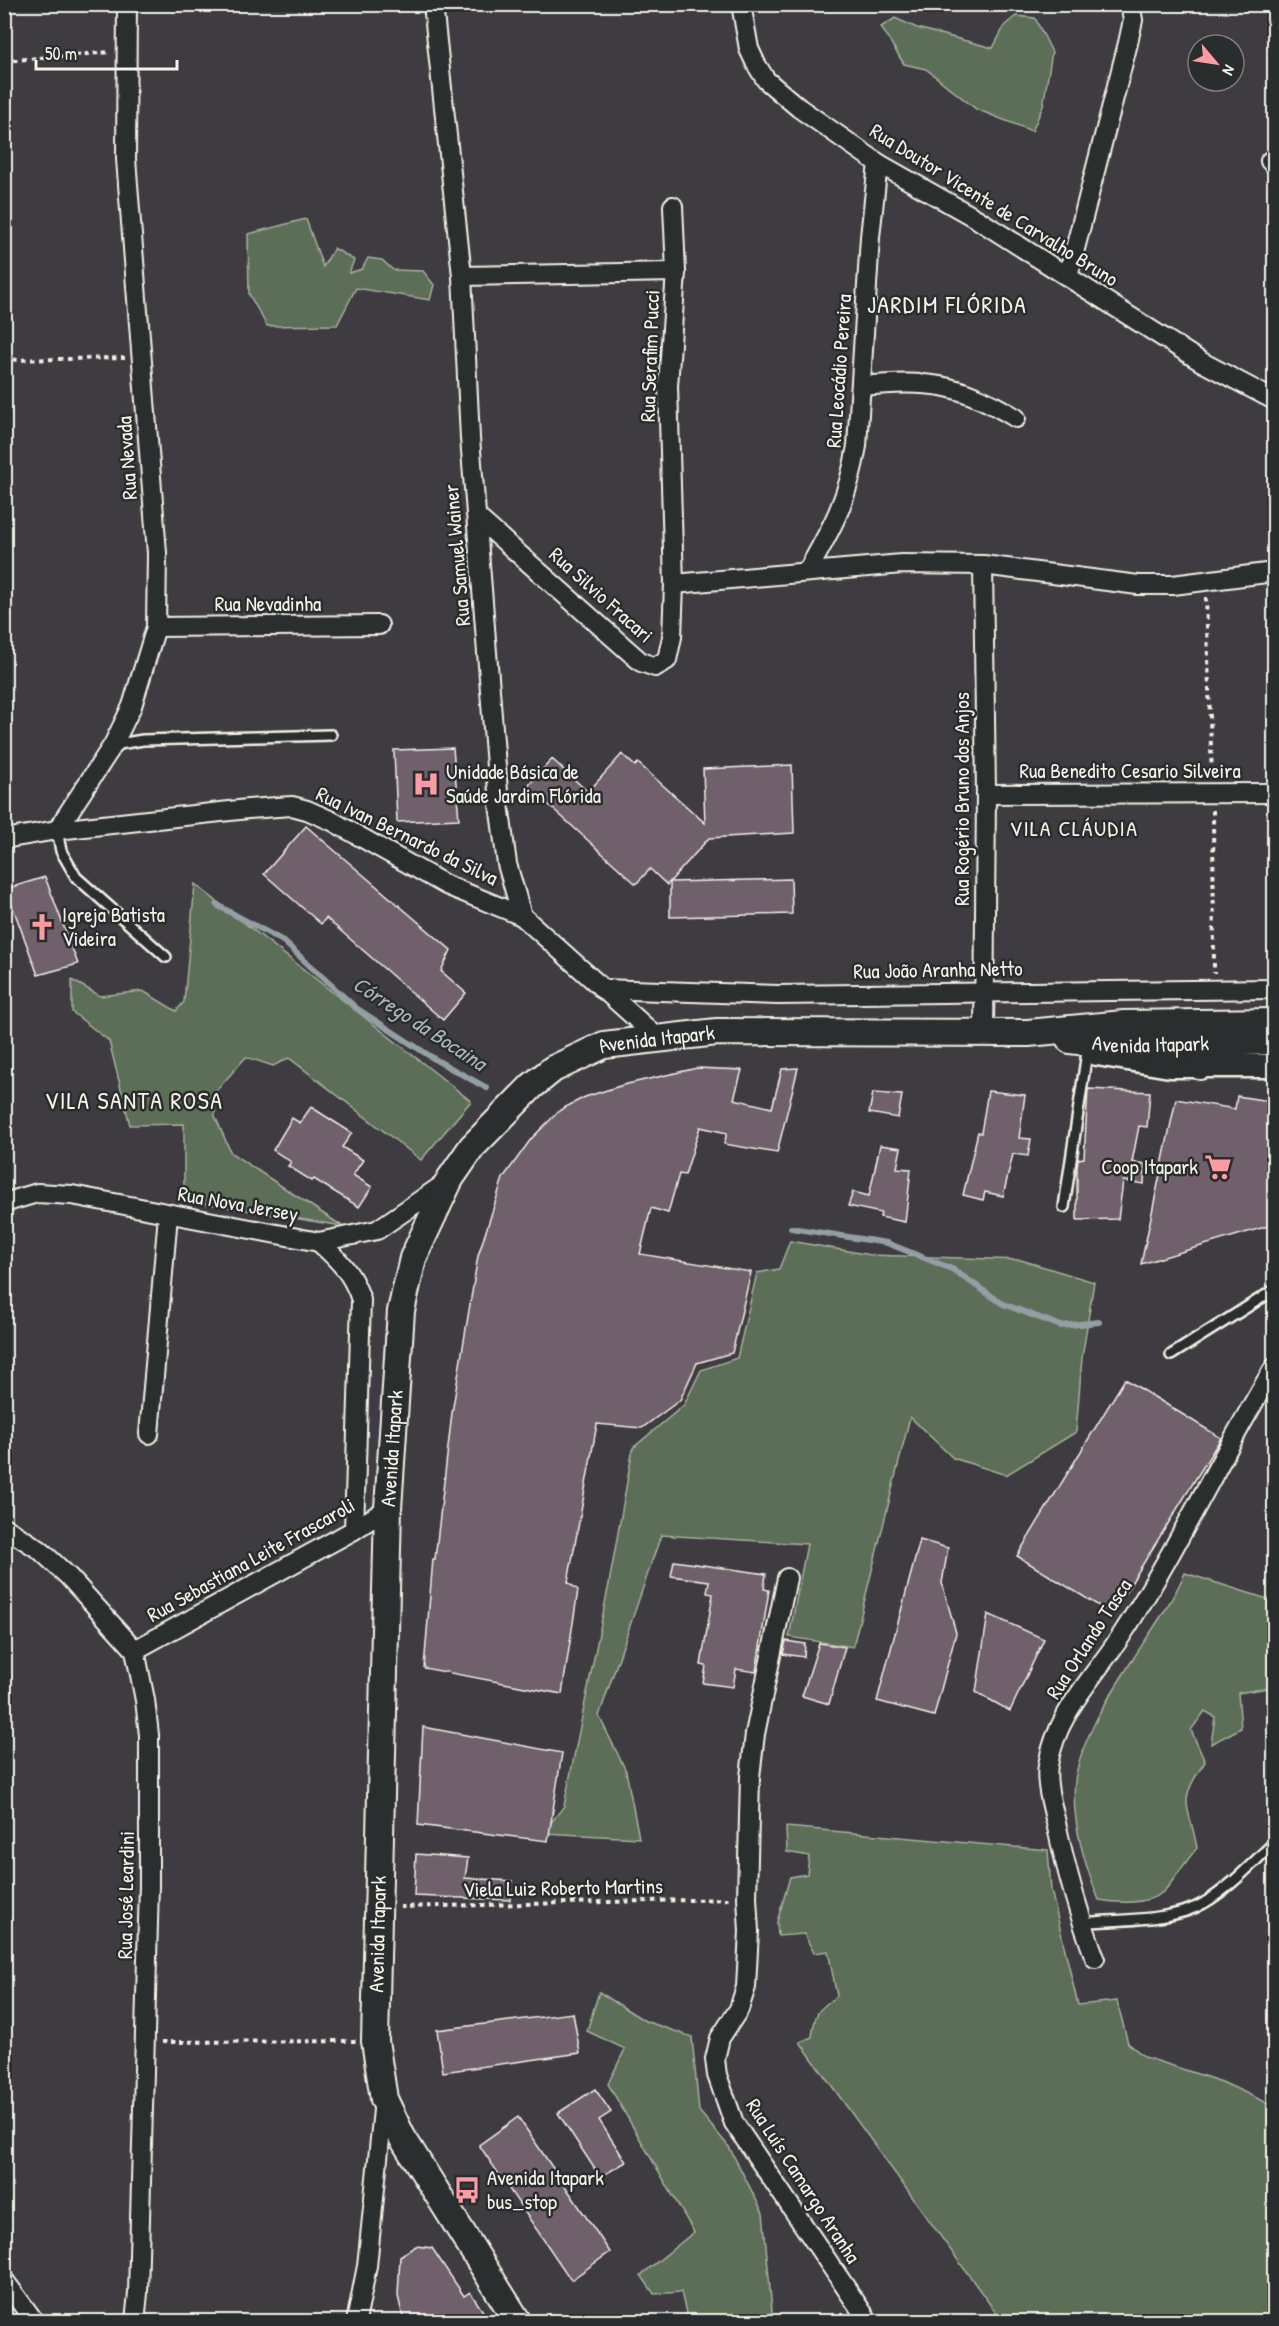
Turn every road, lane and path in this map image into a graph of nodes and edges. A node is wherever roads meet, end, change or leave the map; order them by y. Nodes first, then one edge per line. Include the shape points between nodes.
1 (127, 4) edge
2 (433, 4) edge
3 (741, 4) edge
4 (1130, 4) edge
5 (126, 51) junction
6 (4, 61) edge
7 (879, 163) junction
8 (673, 206) dead end
9 (676, 272) junction
10 (462, 276) junction
11 (1068, 276) junction
12 (144, 357) junction
13 (4, 360) edge
14 (861, 386) junction
15 (1275, 400) edge
16 (1016, 418) dead end
17 (477, 517) junction
18 (984, 565) junction
19 (807, 572) junction
20 (1275, 572) edge
21 (674, 584) junction
22 (379, 625) dead end
23 (156, 627) junction
24 (331, 735) dead end
25 (113, 745) junction
26 (1275, 793) edge
27 (986, 794) junction
28 (57, 830) junction
29 (4, 839) edge
30 (522, 916) junction
31 (166, 957) dead end
32 (602, 989) junction
33 (1275, 989) edge
34 (984, 993) junction
35 (1275, 1022) edge
36 (1028, 1033) junction
37 (984, 1034) junction
38 (1054, 1038) junction
39 (659, 1039) junction
40 (1275, 1041) edge
41 (1200, 1044) junction
42 (1087, 1052) junction
43 (1275, 1066) edge
44 (450, 1179) junction
45 (4, 1203) edge
46 (1064, 1207) dead end
47 (168, 1215) junction
48 (352, 1236) junction
49 (319, 1242) junction
50 (344, 1265) junction
51 (1275, 1290) edge
52 (1171, 1355) dead end
53 (1272, 1377) edge
54 (149, 1434) dead end
55 (388, 1508) junction
56 (4, 1527) edge
57 (354, 1530) junction
58 (787, 1578) dead end
59 (135, 1650) junction
60 (1275, 1843) edge
61 (747, 1898) junction
62 (379, 1908) junction
63 (1082, 1923) junction
64 (1095, 1958) dead end
65 (375, 2041) junction
66 (144, 2043) junction
67 (384, 2099) junction
68 (4, 2280) edge
69 (35, 2322) edge
70 (135, 2322) edge
71 (356, 2322) edge
72 (518, 2322) edge
73 (869, 2322) edge

1 - 5 street, Rua Nevada
2 - 10 street, Rua Samuel Wainer
3 - 7 street, Rua Doutor Vicente de Carvalho Bruno via 749,49 766,80 799,108
4 - 11 street via 1133,20 1128,43
5 - 6 path
5 - 12 street, Rua Nevada via 126,159
7 - 11 street, Rua Doutor Vicente de Carvalho Bruno
7 - 14 street, Rua Leocádio Pereira via 870,237
8 - 9 street
9 - 10 street, Rua Serafim Pucci
9 - 21 street, Rua Serafim Pucci via 668,386
10 - 17 street, Rua Samuel Wainer
11 - 15 street, Rua Doutor Vicente de Carvalho Bruno via 1200,361
12 - 13 path
12 - 23 street, Rua Nevada via 157,553
14 - 16 street via 927,382 975,395
14 - 19 street, Rua Leocádio Pereira via 857,446 849,486 834,526
17 - 21 street, Rua Silvio Fracari via 648,666 661,665 670,652
17 - 30 street, Rua Samuel Wainer via 499,804 507,864
18 - 19 street via 902,564
18 - 20 street via 1138,585 1173,585
18 - 27 street, Rua Rogério Bruno dos Anjos
19 - 21 street
22 - 23 street, Rua Nevadinha
23 - 25 street, Rua Nevada via 132,706
24 - 25 lane via 143,740
25 - 28 street, Rua Nevada
26 - 27 street, Rua Benedito Cesario Silveira
27 - 34 street, Rua Rogério Bruno dos Anjos
28 - 29 street
28 - 30 street, Rua Ivan Bernardo da Silva via 292,806 332,822 446,885
28 - 31 lane via 61,852 76,877
30 - 32 street
32 - 34 street, Rua João Aranha Netto via 778,995
32 - 39 street
33 - 34 street, Rua João Aranha Netto
34 - 37 street, Rua Rogério Bruno dos Anjos
35 - 41 main road, Avenida Itapark
36 - 37 main road, Avenida Itapark
36 - 38 main road, Avenida Itapark
36 - 41 main road, Avenida Itapark via 1124,1024
37 - 39 main road, Avenida Itapark via 717,1032
38 - 41 main road, Avenida Itapark via 1122,1046
38 - 42 street
39 - 44 main road, Avenida Itapark via 604,1045 553,1069 472,1147
40 - 41 main road, Avenida Itapark
41 - 42 street via 1170,1066
41 - 43 street
42 - 46 lane
44 - 48 street, Rua Nova Jersey via 377,1230
44 - 55 main road, Avenida Itapark via 413,1258 401,1311
45 - 47 street, Rua Nova Jersey via 37,1192
47 - 49 street, Rua Nova Jersey
47 - 54 street
48 - 49 street, Rua Nova Jersey
48 - 50 street
49 - 50 street
50 - 57 street via 361,1300
51 - 52 lane
53 - 63 street, Rua Orlando Tasca via 1121,1635 1068,1712 1053,1744 1048,1767 1050,1796 1071,1893
55 - 57 street, Rua Sebastiana Leite Frascaroli
55 - 62 main road, Avenida Itapark
56 - 59 street via 40,1550
57 - 59 street, Rua Sebastiana Leite Frascaroli
58 - 61 street, Rua Luís Camargo Aranha via 755,1734
59 - 66 street, Rua José Leardini via 148,1735
60 - 63 lane via 1204,1904 1164,1916
61 - 62 path, Viela Luiz Roberto Martins
61 - 73 street, Rua Luís Camargo Aranha via 746,1987 739,2009 720,2038 716,2059 723,2096 734,2123
62 - 65 main road, Avenida Itapark
63 - 64 street, Rua Orlando Tasca
65 - 66 path
65 - 67 main road, Avenida Itapark
66 - 70 street, Rua José Leardini
67 - 71 street via 367,2266
67 - 72 main road, Avenida Itapark via 423,2174
68 - 69 street

